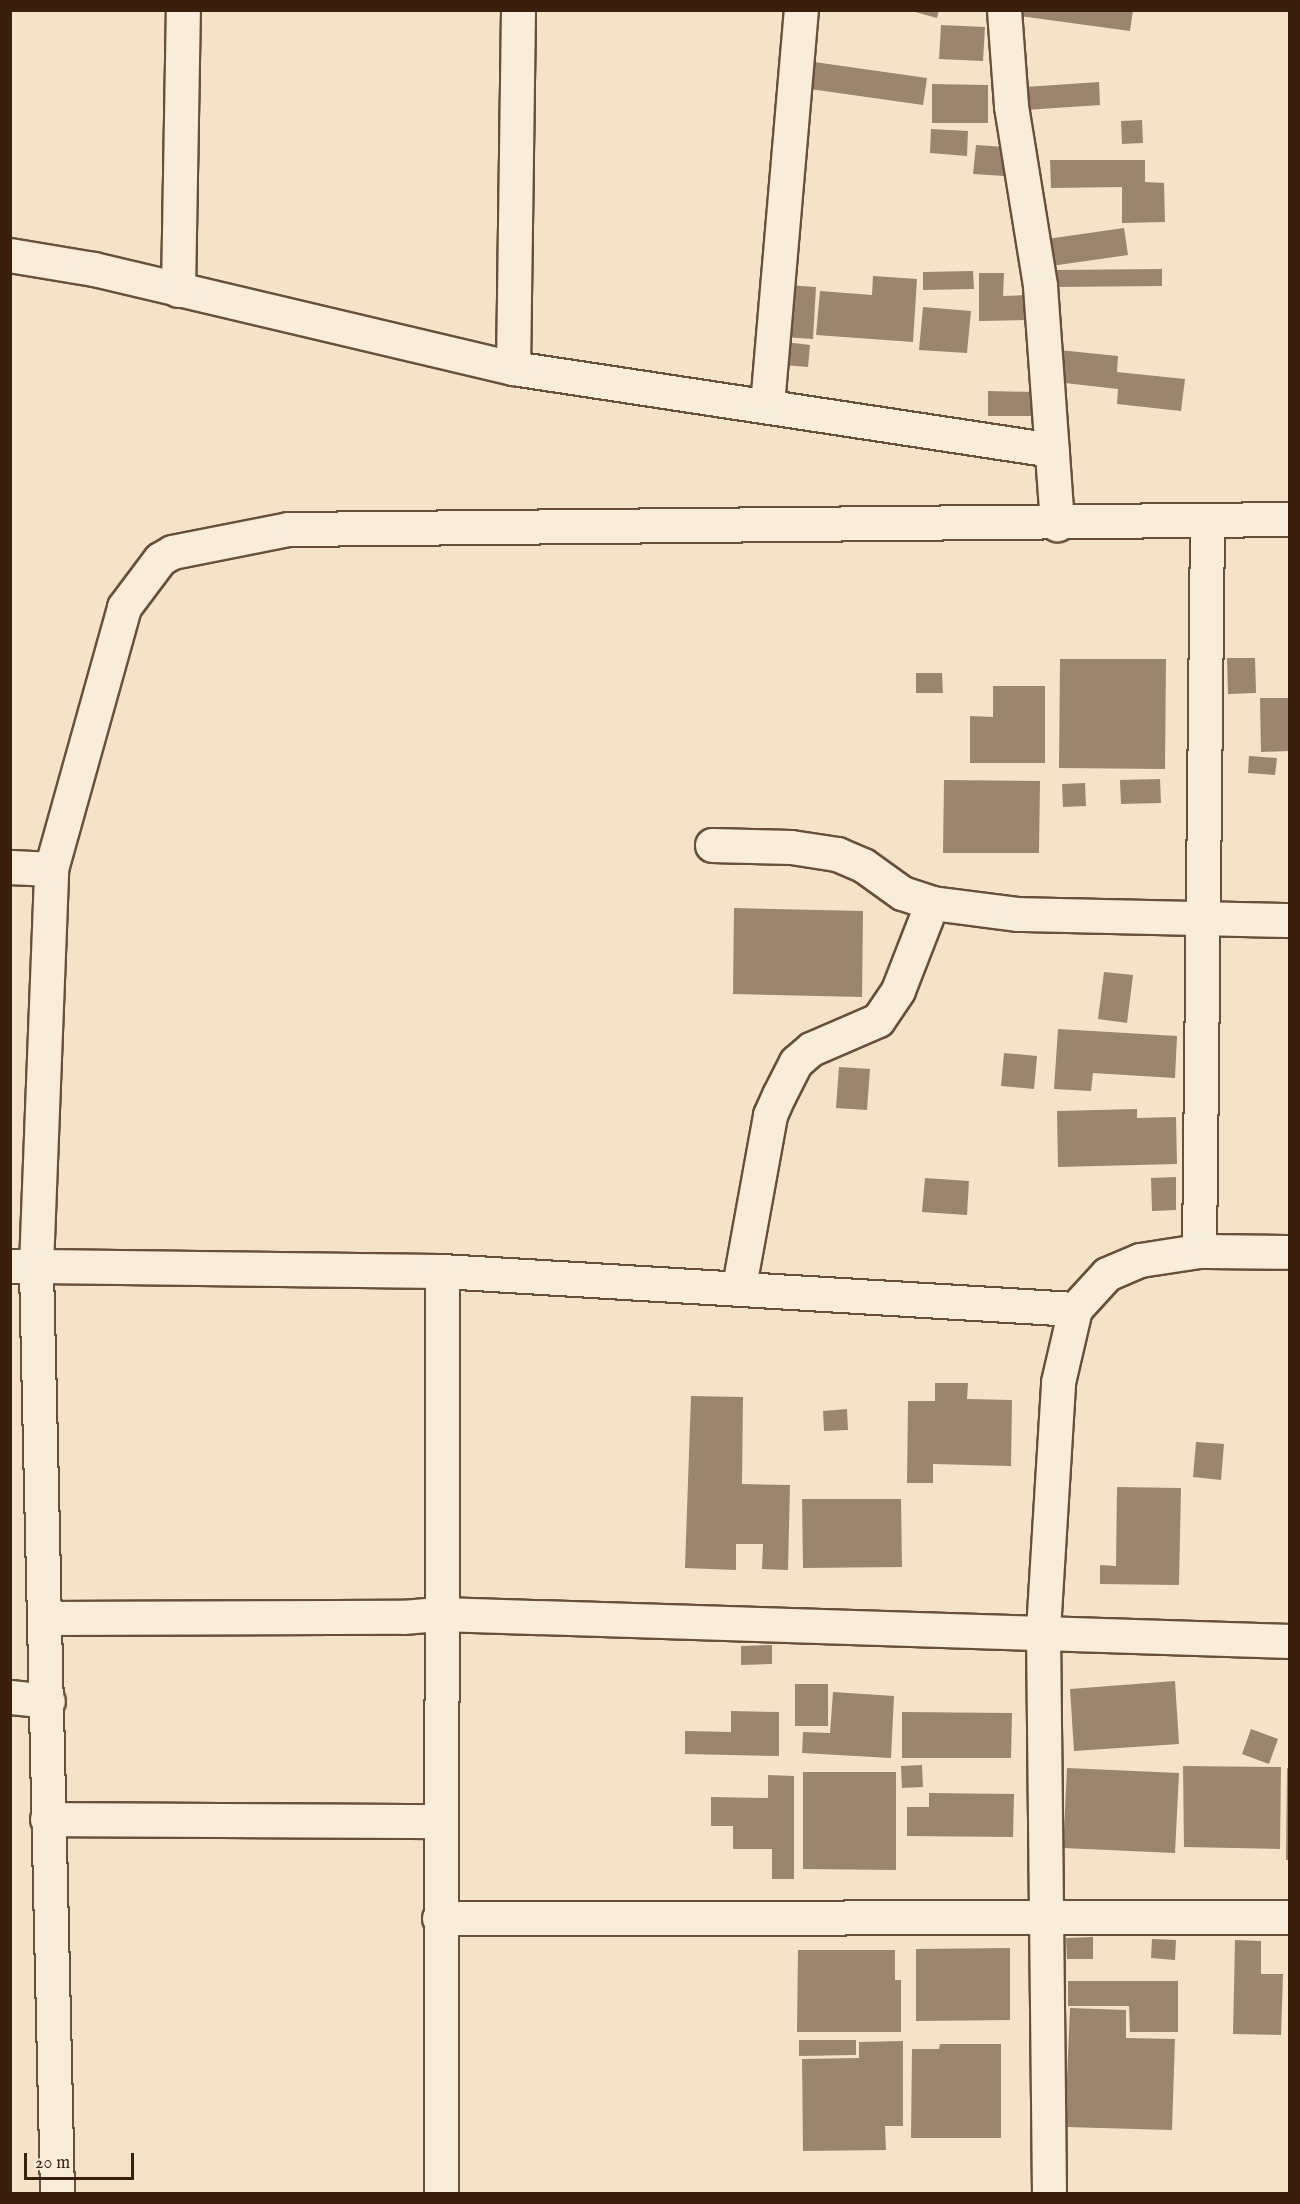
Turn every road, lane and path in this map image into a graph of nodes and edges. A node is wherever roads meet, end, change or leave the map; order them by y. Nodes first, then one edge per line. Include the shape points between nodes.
1 (183, 10) edge
2 (518, 10) edge
3 (801, 10) edge
4 (1004, 10) edge
5 (10, 255) edge
6 (178, 291) junction
7 (513, 368) junction
8 (767, 405) junction
9 (1052, 450) junction
10 (1290, 519) edge
11 (1207, 520) junction
12 (1057, 524) junction
13 (712, 845) dead end
14 (10, 867) edge
15 (51, 869) junction
16 (932, 903) junction
17 (1203, 920) junction
18 (1290, 920) edge
19 (1199, 1251) junction
20 (1290, 1252) edge
21 (23, 1266) edge
22 (442, 1271) junction
23 (739, 1286) junction
24 (1075, 1309) junction
25 (441, 1614) junction
26 (46, 1618) junction
27 (1043, 1630) junction
28 (1290, 1641) edge
29 (10, 1697) edge
30 (48, 1701) junction
31 (47, 1820) junction
32 (439, 1821) junction
33 (1290, 1917) edge
34 (440, 1918) junction
35 (1046, 1919) junction
36 (57, 2193) edge
37 (441, 2193) edge
38 (1049, 2193) edge

1 - 6 street
2 - 7 street
3 - 8 street
4 - 9 street via 1011,106 1040,286
5 - 6 street via 94,269
6 - 7 street
7 - 8 street
8 - 9 street
9 - 12 street
10 - 11 street
11 - 12 street
11 - 17 street
12 - 15 street via 288,529 172,552 145,575 124,607
13 - 16 street via 791,847 837,854 863,865 902,893
14 - 15 street
15 - 21 street
16 - 17 street via 1018,914
16 - 23 street via 898,990 878,1020 811,1050 796,1062 779,1095 770,1115
17 - 18 street
17 - 19 street
19 - 20 street
19 - 24 street via 1119,1267 1107,1274
21 - 22 street
21 - 26 street
22 - 23 street
22 - 25 street
23 - 24 street
24 - 27 street via 1058,1382
25 - 26 street
25 - 27 street
25 - 32 street
26 - 30 street
27 - 28 street
27 - 35 street
29 - 30 street
30 - 31 street
31 - 32 street
31 - 36 street
32 - 34 street
33 - 35 street
34 - 35 street
34 - 37 street
35 - 38 street

